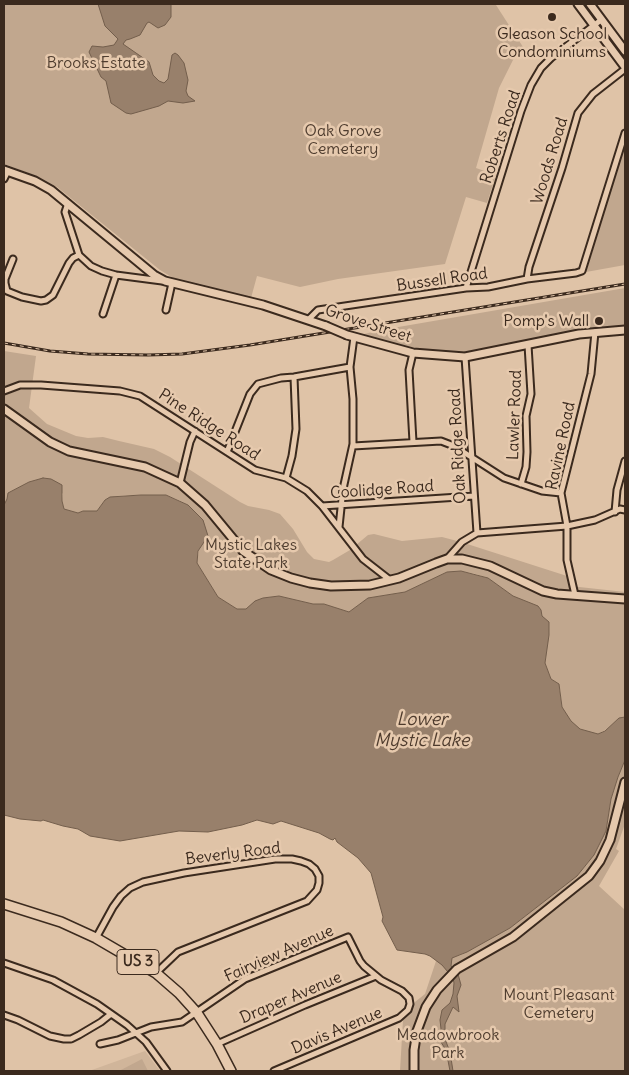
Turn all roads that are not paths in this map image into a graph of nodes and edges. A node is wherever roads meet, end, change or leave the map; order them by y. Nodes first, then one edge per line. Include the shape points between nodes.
1 (578, 4) edge
2 (592, 5) edge
3 (585, 15) junction
4 (601, 20) junction
5 (593, 26) junction
6 (625, 51) edge
7 (625, 68) edge
8 (625, 133) edge
9 (6, 170) edge
10 (4, 179) edge
11 (68, 202) junction
12 (79, 255) junction
13 (13, 259) dead end
14 (116, 275) junction
15 (527, 279) junction
16 (168, 282) junction
17 (466, 288) junction
18 (166, 310) dead end
19 (104, 314) dead end
20 (309, 319) junction
21 (625, 330) edge
22 (595, 332) junction
23 (351, 336) junction
24 (528, 346) junction
25 (413, 353) junction
26 (465, 357) junction
27 (350, 368) junction
28 (294, 377) junction
29 (4, 391) edge
30 (4, 408) edge
31 (195, 431) junction
32 (413, 442) junction
33 (353, 446) junction
34 (227, 452) junction
35 (472, 457) junction
36 (625, 461) edge
37 (286, 478) junction
38 (180, 483) junction
39 (521, 484) junction
40 (561, 493) junction
41 (474, 496) junction
42 (342, 504) junction
43 (322, 506) junction
44 (625, 510) edge
45 (615, 512) junction
46 (567, 526) junction
47 (339, 527) junction
48 (476, 533) junction
49 (447, 560) junction
50 (390, 580) junction
51 (575, 595) junction
52 (625, 599) edge
53 (625, 782) edge
54 (621, 812) edge
55 (4, 904) edge
56 (96, 938) junction
57 (4, 963) edge
58 (156, 973) junction
59 (376, 976) junction
60 (197, 1013) junction
61 (112, 1014) junction
62 (4, 1015) edge
63 (136, 1033) junction
64 (100, 1044) dead end
65 (216, 1044) junction
66 (167, 1071) edge
67 (230, 1071) edge
68 (274, 1071) edge
69 (414, 1071) edge

1 - 3 main road
2 - 3 street
2 - 4 main road
3 - 5 main road
4 - 5 street, Roberts Road
4 - 6 main road
5 - 7 main road
5 - 17 street, Roberts Road via 551,58 531,85
7 - 15 street, Woods Road via 593,94 578,113
8 - 15 street, Bussell Road via 582,271
9 - 10 street
9 - 11 main road, Grove Street via 43,185
11 - 12 street via 65,212
11 - 16 main road, Grove Street via 154,275
12 - 13 street via 69,263 53,295 46,300 7,291 5,279
12 - 14 street, Grove Street via 91,266
14 - 16 street, Grove Street
14 - 19 street
15 - 17 street, Bussell Road
16 - 18 street
16 - 20 main road, Grove Street
17 - 20 street, Bussell Road via 318,310
20 - 23 main road, Grove Street, bridge
21 - 22 main road, Grove Street
22 - 24 main road, Grove Street
22 - 40 street, Ravine Road via 591,374
23 - 25 main road, Grove Street
23 - 27 street
24 - 26 main road, Grove Street
24 - 39 street, Lawler Road via 531,394 526,416 526,467
25 - 26 main road, Grove Street
25 - 32 street via 409,370
26 - 35 street, Oak Ridge Road
27 - 28 street
27 - 33 street
28 - 34 street via 258,384 250,394
28 - 37 street via 296,429
29 - 31 street, Pine Ridge Road via 20,385 41,385 120,391 140,396
30 - 38 main road via 50,442 69,451 145,467
31 - 34 street, Pine Ridge Road
31 - 38 street
32 - 33 street
32 - 35 street via 441,441
33 - 42 street
34 - 37 street, Pine Ridge Road via 255,470
35 - 39 street via 504,478
35 - 41 street, Oak Ridge Road
36 - 45 street
37 - 43 street, Pine Ridge Road via 307,491
38 - 50 main road via 205,505 243,551 271,570 302,582 331,586 363,586
39 - 40 street
40 - 46 street, Ravine Road
41 - 42 street, Coolidge Road
41 - 48 street, Oak Ridge Road
42 - 43 street, Coolidge Road
42 - 47 street
43 - 47 street, Pine Ridge Road
44 - 45 street
45 - 46 street
46 - 48 street
46 - 51 street, Ravine Road via 567,560
47 - 50 street, Pine Ridge Road via 363,559
48 - 49 street via 462,542
49 - 50 main road
49 - 51 main road via 481,562 543,591
51 - 52 main road
53 - 54 main road
54 - 69 main road via 604,854 582,882 513,937 448,977 422,1017 416,1040
55 - 56 highway, US 3 via 52,918
56 - 58 highway, US 3
56 - 58 street, Beverly Road via 121,896 143,882 275,859 301,861 315,869 319,883 307,901 178,952
57 - 61 street via 53,980
58 - 60 highway, US 3
59 - 60 street, Fairview Avenue via 360,960 348,937 245,979
59 - 65 street, Draper Avenue
59 - 68 street, Davis Avenue via 407,995 410,1001 408,1010 399,1018
60 - 63 street, Fairview Avenue via 182,1022
60 - 65 highway, US 3
61 - 62 street via 71,1039 50,1036
61 - 63 street
63 - 64 street, Fairview Avenue
63 - 66 street
65 - 67 highway, US 3

